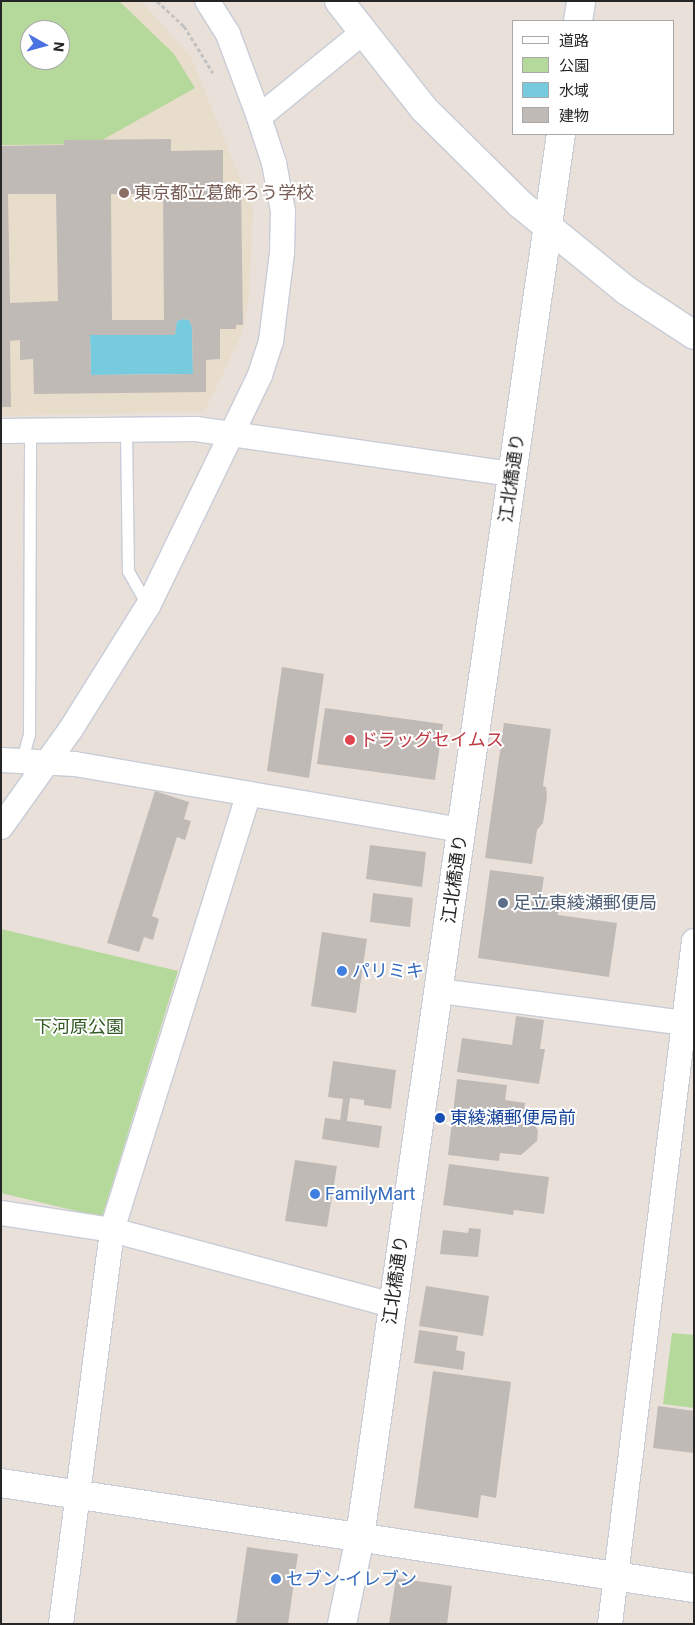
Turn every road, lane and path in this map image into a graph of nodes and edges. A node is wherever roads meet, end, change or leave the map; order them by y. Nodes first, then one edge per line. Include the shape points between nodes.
1 (157, 1) edge
2 (207, 1) edge
3 (339, 1) edge
4 (581, 1) edge
5 (578, 20) edge
6 (362, 33) junction
7 (216, 78) dead end
8 (259, 117) junction
9 (561, 135) edge
10 (547, 229) junction
11 (694, 335) edge
12 (126, 430) junction
13 (30, 431) junction
14 (1, 432) edge
15 (232, 434) junction
16 (512, 474) junction
17 (148, 606) junction
18 (12, 760) edge
19 (49, 760) junction
20 (249, 794) junction
21 (1, 827) edge
22 (462, 830) junction
23 (694, 941) edge
24 (438, 991) junction
25 (689, 1024) edge
26 (1, 1213) edge
27 (112, 1230) junction
28 (392, 1306) junction
29 (1, 1483) edge
30 (77, 1494) junction
31 (360, 1537) junction
32 (617, 1577) junction
33 (694, 1588) edge
34 (61, 1624) edge
35 (342, 1624) edge
36 (610, 1624) edge

1 - 7 path via 184,26
2 - 8 street via 228,34
3 - 6 main road
4 - 5 main road
6 - 8 street
6 - 10 main road via 424,109
8 - 15 street via 274,163 283,211 282,253 271,341 260,375
9 - 10 main road, 江北橋通り
10 - 11 main road via 627,291
10 - 16 main road, 江北橋通り
12 - 13 street
12 - 15 street via 196,429
12 - 17 lane via 128,571
13 - 14 street
13 - 18 lane via 29,734
15 - 16 street
15 - 17 street
16 - 22 main road, 江北橋通り
17 - 19 street
18 - 19 street
19 - 20 street
19 - 21 street
20 - 22 street
20 - 27 street
22 - 24 main road, 江北橋通り
23 - 25 street
24 - 25 street
24 - 28 main road, 江北橋通り
25 - 32 street
26 - 27 street
27 - 28 street
27 - 30 street
28 - 31 main road, 江北橋通り
29 - 30 main road
30 - 31 main road
30 - 34 street
31 - 32 main road
31 - 35 main road, 江北橋通り
32 - 33 main road
32 - 36 street

